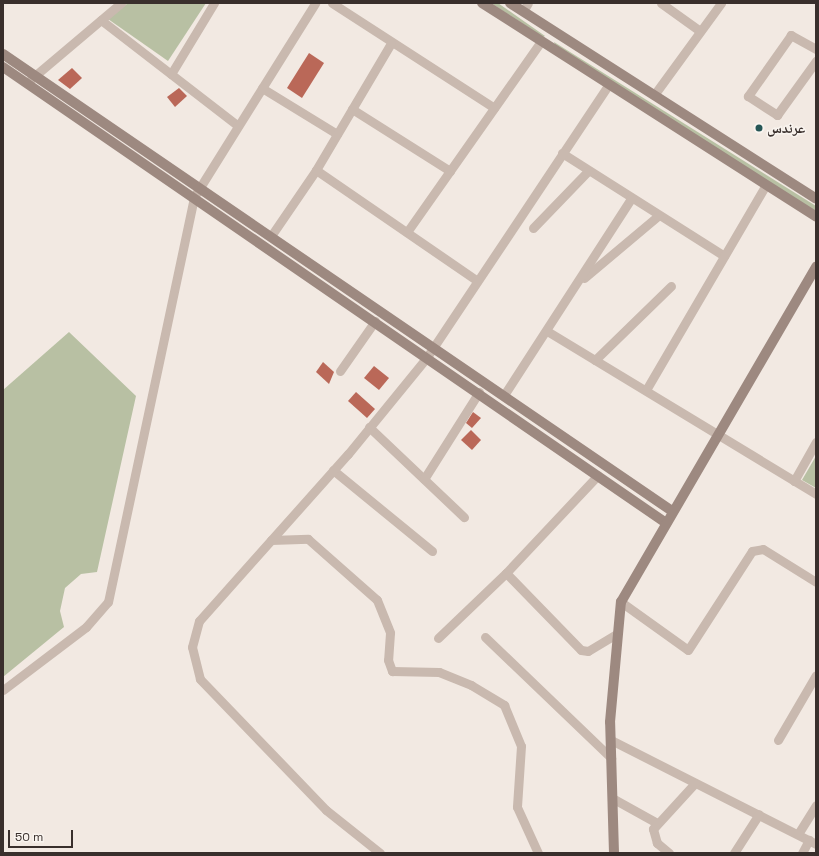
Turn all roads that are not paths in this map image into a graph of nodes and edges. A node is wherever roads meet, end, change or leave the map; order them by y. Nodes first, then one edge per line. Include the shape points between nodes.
1 (121, 3) edge
2 (214, 3) edge
3 (315, 3) edge
4 (332, 3) edge
5 (482, 3) edge
6 (510, 3) edge
7 (661, 3) edge
8 (721, 3) edge
9 (526, 7) edge
10 (101, 20) junction
11 (555, 31) junction
12 (700, 31) junction
13 (544, 42) junction
14 (391, 43) junction
15 (816, 49) edge
16 (3, 54) edge
17 (816, 61) edge
18 (3, 67) edge
19 (171, 74) junction
20 (34, 75) junction
21 (28, 84) junction
22 (609, 84) junction
23 (262, 88) junction
24 (654, 95) junction
25 (494, 108) junction
26 (352, 109) junction
27 (238, 126) junction
28 (337, 134) junction
29 (562, 153) junction
30 (316, 170) junction
31 (450, 171) junction
32 (588, 171) junction
33 (766, 185) junction
34 (200, 188) junction
35 (194, 197) junction
36 (816, 199) edge
37 (631, 200) junction
38 (658, 216) junction
39 (816, 217) edge
40 (533, 228) dead end
41 (407, 232) junction
42 (272, 236) junction
43 (724, 256) junction
44 (816, 267) edge
45 (476, 280) junction
46 (577, 284) junction
47 (671, 286) dead end
48 (375, 321) junction
49 (547, 331) junction
50 (433, 346) junction
51 (427, 357) junction
52 (595, 360) junction
53 (340, 371) dead end
54 (646, 390) junction
55 (479, 392) junction
56 (504, 395) junction
57 (369, 427) junction
58 (718, 437) junction
59 (816, 442) edge
60 (333, 470) junction
61 (598, 475) junction
62 (424, 479) junction
63 (794, 481) junction
64 (816, 494) edge
65 (672, 511) junction
66 (464, 517) dead end
67 (666, 522) junction
68 (271, 540) junction
69 (432, 551) dead end
70 (506, 573) junction
71 (816, 582) edge
72 (620, 602) junction
73 (616, 634) junction
74 (485, 637) dead end
75 (438, 638) dead end
76 (816, 675) edge
77 (3, 690) edge
78 (611, 740) junction
79 (778, 740) dead end
80 (611, 758) junction
81 (695, 782) junction
82 (612, 798) junction
83 (816, 805) edge
84 (759, 814) junction
85 (657, 823) junction
86 (798, 834) junction
87 (812, 842) edge
88 (380, 853) edge
89 (538, 853) edge
90 (614, 853) edge
91 (669, 853) edge
92 (734, 853) edge
93 (802, 853) edge

1 - 10 street
2 - 19 street
3 - 23 street
4 - 14 street
5 - 13 street
6 - 9 street
7 - 12 street
8 - 12 street
9 - 11 street
10 - 19 street
10 - 20 street
11 - 13 street
11 - 24 street
12 - 24 street
13 - 22 street
13 - 25 street
14 - 25 street
14 - 26 street
15 - 17 street via 792,35 748,96 777,115
16 - 20 street
18 - 21 street
19 - 27 street
20 - 21 street
20 - 34 street
21 - 35 street
22 - 29 street
22 - 33 street
23 - 27 street
23 - 28 street
24 - 36 street
25 - 31 street
26 - 28 street
26 - 31 street
27 - 34 street
28 - 30 street
29 - 32 street
29 - 45 street
30 - 41 street
30 - 42 street
31 - 41 street
32 - 37 street
32 - 40 street
33 - 39 street
33 - 43 street
34 - 35 street
34 - 42 street
35 - 48 street
35 - 77 street via 108,602 86,627
37 - 38 street
37 - 46 street
38 - 43 street
38 - 46 street
41 - 45 street
42 - 50 street
43 - 54 street
44 - 58 street
45 - 50 street
46 - 49 street
47 - 52 street
48 - 51 street
48 - 53 street
49 - 52 street
49 - 56 street
50 - 51 street
50 - 56 street
51 - 55 street
51 - 57 street
52 - 54 street
54 - 58 street
55 - 61 street
55 - 62 street
56 - 65 street
57 - 60 street
57 - 62 street
58 - 63 street
58 - 65 street
59 - 63 street
60 - 68 street
60 - 69 street
61 - 67 street
61 - 70 street
62 - 66 street
63 - 64 street
65 - 67 street
67 - 72 street
68 - 88 street via 199,621 192,647 200,679 326,810
68 - 89 street via 308,539 377,600 390,633 388,660 392,672 439,672 500,700 518,733 521,746 517,806
70 - 73 street via 581,650 588,651
70 - 75 street
71 - 72 street via 763,549 752,551 688,650
72 - 73 street
73 - 78 street
74 - 80 street
76 - 79 street
78 - 80 street
78 - 81 street
80 - 82 street
81 - 84 street
81 - 85 street
82 - 85 street
82 - 90 street
83 - 86 street
84 - 86 street
84 - 92 street
85 - 91 street via 653,829 657,843
86 - 87 street
87 - 93 street

